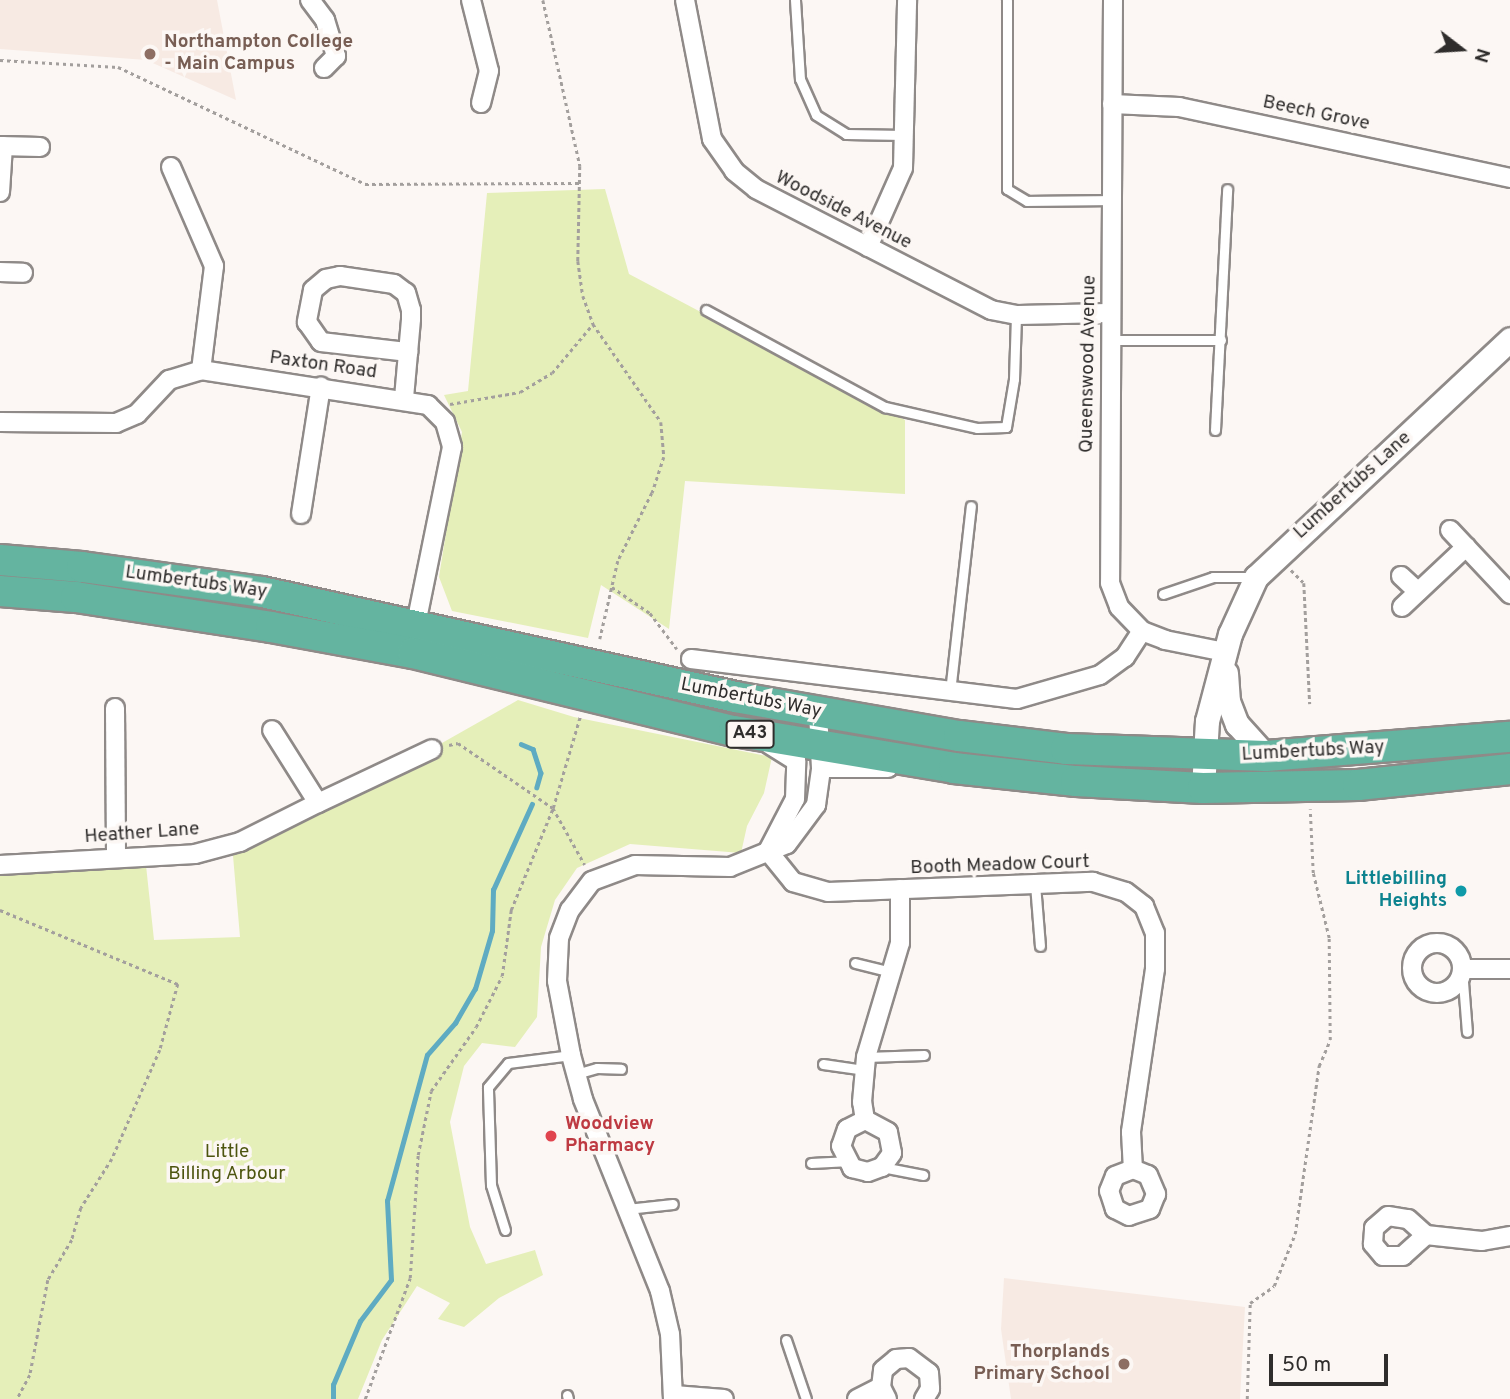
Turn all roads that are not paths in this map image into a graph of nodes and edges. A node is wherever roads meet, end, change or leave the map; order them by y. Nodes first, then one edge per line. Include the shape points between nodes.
1 (310, 0) edge
2 (471, 0) edge
3 (685, 0) edge
4 (795, 0) edge
5 (907, 0) edge
6 (1007, 0) edge
7 (1113, 0) edge
8 (324, 68) dead end
9 (481, 103) dead end
10 (1112, 104) junction
11 (904, 135) junction
12 (2, 146) edge
13 (40, 147) dead end
14 (170, 167) dead end
15 (1510, 178) edge
16 (1227, 189) dead end
17 (0, 192) edge
18 (1112, 200) junction
19 (867, 247) junction
20 (0, 272) edge
21 (23, 274) dead end
22 (706, 310) dead end
23 (1110, 313) junction
24 (1016, 315) junction
25 (1510, 339) edge
26 (1110, 340) junction
27 (1221, 340) junction
28 (408, 352) junction
29 (201, 370) junction
30 (321, 387) junction
31 (404, 398) junction
32 (0, 422) edge
33 (1215, 430) dead end
34 (971, 506) dead end
35 (302, 514) dead end
36 (1450, 530) dead end
37 (1466, 547) junction
38 (0, 560) edge
39 (1401, 576) dead end
40 (1256, 577) junction
41 (0, 591) edge
42 (1418, 592) junction
43 (1163, 594) dead end
44 (1510, 594) edge
45 (1402, 607) dead end
46 (416, 624) junction
47 (1142, 631) junction
48 (1225, 652) junction
49 (691, 659) road end
50 (949, 694) junction
51 (115, 708) dead end
52 (818, 713) junction
53 (272, 730) dead end
54 (734, 731) junction
55 (1510, 737) edge
56 (432, 749) road end
57 (1205, 755) junction
58 (1266, 756) junction
59 (821, 757) junction
60 (1510, 769) edge
61 (1203, 788) junction
62 (318, 803) junction
63 (768, 851) junction
64 (116, 857) junction
65 (0, 865) edge
66 (1035, 884) junction
67 (900, 889) junction
68 (1040, 946) dead end
69 (855, 964) dead end
70 (1462, 969) joint
71 (1510, 969) edge
72 (891, 972) junction
73 (1467, 1032) dead end
74 (570, 1055) junction
75 (924, 1055) dead end
76 (822, 1064) dead end
77 (865, 1064) junction
78 (621, 1069) dead end
79 (576, 1074) junction
80 (865, 1120) junction
81 (845, 1161) junction
82 (811, 1163) dead end
83 (881, 1167) junction
84 (1133, 1169) dead end
85 (923, 1175) dead end
86 (673, 1204) dead end
87 (627, 1209) junction
88 (505, 1230) dead end
89 (1426, 1235) dead end
90 (1510, 1236) edge
91 (786, 1340) dead end
92 (884, 1393) edge
93 (673, 1397) edge
94 (724, 1399) edge
95 (806, 1399) edge
96 (857, 1399) edge
97 (924, 1399) edge

1 - 8 street via 325,20 337,56
2 - 9 street via 489,71
3 - 19 street, Woodside Avenue via 708,125 726,161 756,189
4 - 11 lane via 800,79 808,106 824,123 846,134
5 - 11 street
6 - 18 lane via 1007,189 1027,201
7 - 10 street, Queenswood Avenue
10 - 15 street, Beech Grove via 1189,108
10 - 18 street, Queenswood Avenue
11 - 19 street via 901,178
12 - 13 street
12 - 17 street
14 - 29 street via 214,267
16 - 27 lane
18 - 23 street, Queenswood Avenue
19 - 24 street, Woodside Avenue via 979,305
20 - 21 street
22 - 24 lane via 885,407 977,428 1006,427 1014,379
23 - 24 street, Woodside Avenue
23 - 26 street, Queenswood Avenue
25 - 40 street, Lumbertubs Lane
26 - 27 lane
26 - 47 street, Queenswood Avenue via 1110,583 1119,607
27 - 33 lane
28 - 28 street via 411,310 400,287 340,276 326,279 313,290 307,322 321,342
28 - 31 street
29 - 30 street, Paxton Road
29 - 32 street, Paxton Road via 169,380 137,414 116,423
30 - 31 street, Paxton Road
30 - 35 street
31 - 46 street, Paxton Road via 434,410 450,435 450,462
34 - 50 lane
36 - 37 street
37 - 42 street
37 - 44 street
38 - 46 highway, Lumbertubs Way / A43 via 262,592
39 - 42 street
40 - 43 lane via 1213,578
40 - 48 street, Lumbertubs Lane
41 - 54 highway, Lumbertubs Way / A43 via 171,611 387,648
42 - 45 street
46 - 52 highway, Lumbertubs Way / A43
47 - 48 street, Queenswood Avenue
47 - 50 street, Lumbertubs Way via 1115,667 1064,689 1017,699
48 - 57 street, Lumbertubs Lane via 1207,721
48 - 58 street via 1228,701 1237,724
49 - 50 street, Lumbertubs Way via 742,662
51 - 64 street
52 - 57 highway, Lumbertubs Way / A43 via 1066,749
52 - 59 street
53 - 62 street
54 - 59 highway, Lumbertubs Way / A43
54 - 63 street via 776,747 796,761 795,799
55 - 58 highway, Lumbertubs Way / A43
56 - 62 street, Heather Lane
57 - 58 highway, Lumbertubs Way / A43
57 - 61 street, Lumbertubs Lane
59 - 61 highway, Lumbertubs Way / A43
59 - 63 street via 816,805 787,844
60 - 61 highway, Lumbertubs Way / A43 via 1357,785
62 - 64 street, Heather Lane via 240,842 195,854
63 - 67 street, Booth Meadow Court via 793,882 828,892
63 - 74 street via 730,867 635,865 592,881 570,910 559,938 557,981
64 - 65 street, Heather Lane
66 - 67 street, Booth Meadow Court
66 - 68 lane
66 - 84 street, Booth Meadow Court via 1093,882 1126,892 1144,906 1155,933 1155,969 1131,1132
67 - 72 street via 900,943
69 - 72 lane
70 - 71 street
70 - 73 lane
72 - 77 street
74 - 79 street
74 - 88 lane via 508,1063 488,1087 491,1185
75 - 77 lane
76 - 77 lane
77 - 80 street
78 - 79 lane via 607,1067
79 - 87 street
80 - 81 street via 842,1137
80 - 83 street via 888,1132 892,1153
81 - 82 lane
81 - 83 street via 860,1171
83 - 85 lane
86 - 87 lane
87 - 93 street via 660,1291 670,1334
89 - 90 street via 1482,1241
91 - 95 lane
92 - 96 street
92 - 97 street via 889,1364 909,1358 929,1373 930,1389
93 - 94 street

